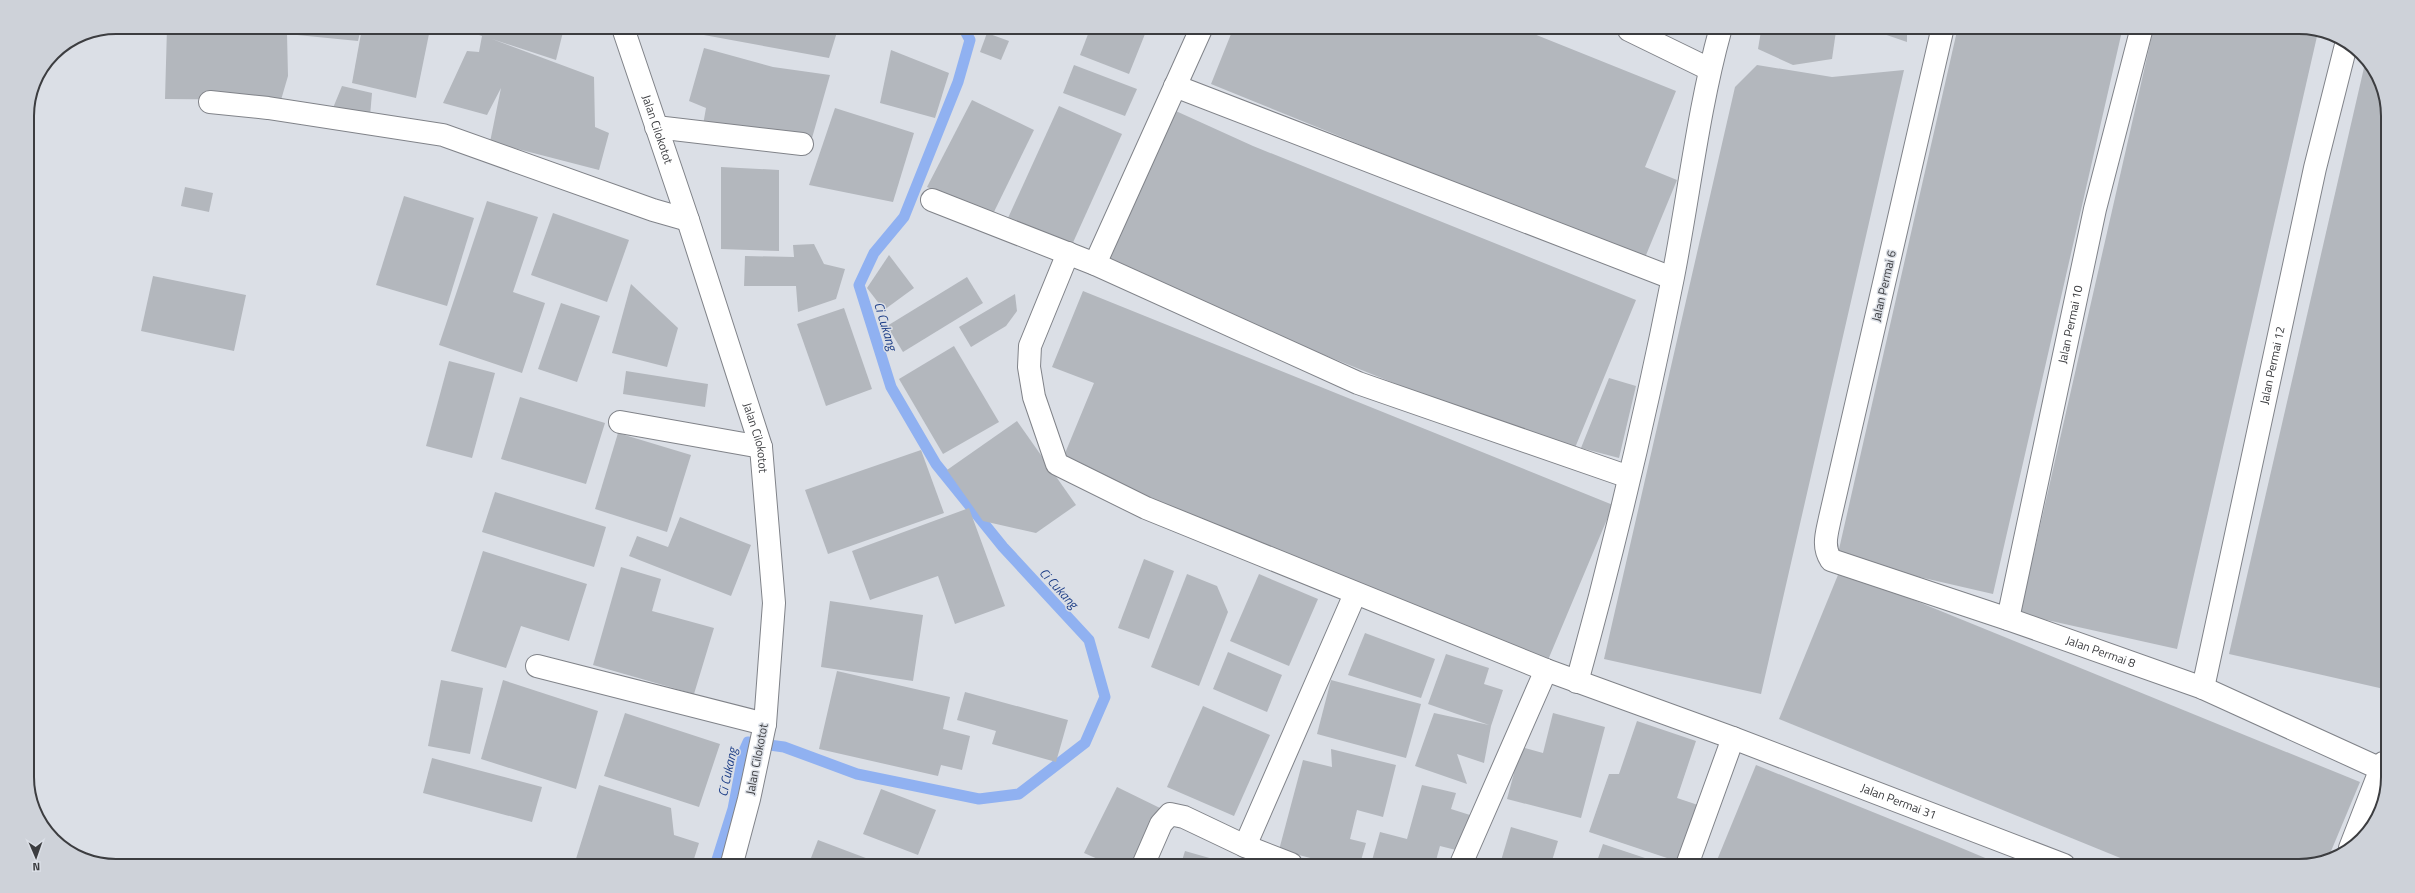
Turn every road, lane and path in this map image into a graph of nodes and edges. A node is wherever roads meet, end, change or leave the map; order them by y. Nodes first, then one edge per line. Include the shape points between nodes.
1 (625, 34) edge
2 (1199, 34) edge
3 (1637, 34) edge
4 (1719, 34) edge
5 (1941, 34) edge
6 (2140, 34) edge
7 (2345, 48) edge
8 (1709, 69) junction
9 (1174, 86) junction
10 (210, 102) dead end
11 (656, 127) junction
12 (802, 144) dead end
13 (932, 200) dead end
14 (688, 220) junction
15 (1068, 253) junction
16 (1095, 264) junction
17 (1672, 278) junction
18 (620, 422) dead end
19 (761, 447) junction
20 (1629, 477) junction
21 (1825, 540) joint
22 (1355, 594) junction
23 (2008, 619) junction
24 (536, 666) dead end
25 (1546, 670) junction
26 (1577, 682) junction
27 (2203, 688) junction
28 (761, 738) junction
29 (1733, 738) junction
30 (2381, 767) edge
31 (2381, 773) edge
32 (2354, 837) edge
33 (1245, 846) junction
34 (733, 859) edge
35 (1146, 859) edge
36 (1278, 859) edge
37 (1463, 859) edge
38 (1689, 859) edge
39 (2046, 859) edge

1 - 11 street, Jalan Cilokotot
2 - 9 street
3 - 8 street
4 - 8 street
5 - 21 street, Jalan Permai 6
6 - 23 street, Jalan Permai 10 via 2095,209
7 - 27 street, Jalan Permai 12 via 2316,168
8 - 17 street
9 - 16 street
9 - 17 street
10 - 14 street via 268,108 443,135 653,210
11 - 12 street
11 - 14 street, Jalan Cilokotot
13 - 15 street
14 - 19 street, Jalan Cilokotot
15 - 16 street
15 - 22 street, Jalan Permai 31 via 1030,346 1029,367 1034,397 1057,464 1146,508
16 - 20 street via 1358,383
17 - 20 street
18 - 19 street
19 - 28 street, Jalan Cilokotot via 774,603
20 - 26 street
21 - 23 street, Jalan Permai 8 via 1826,552 1831,560
22 - 25 street, Jalan Permai 31
22 - 33 street
23 - 27 street, Jalan Permai 8
24 - 28 street
25 - 26 street, Jalan Permai 31
25 - 37 street
26 - 29 street, Jalan Permai 31
27 - 30 street, Jalan Permai 8
28 - 34 street, Jalan Cilokotot
29 - 38 street
29 - 39 street, Jalan Permai 31
31 - 32 street
33 - 35 street via 1184,817 1170,814 1161,824
33 - 36 street

